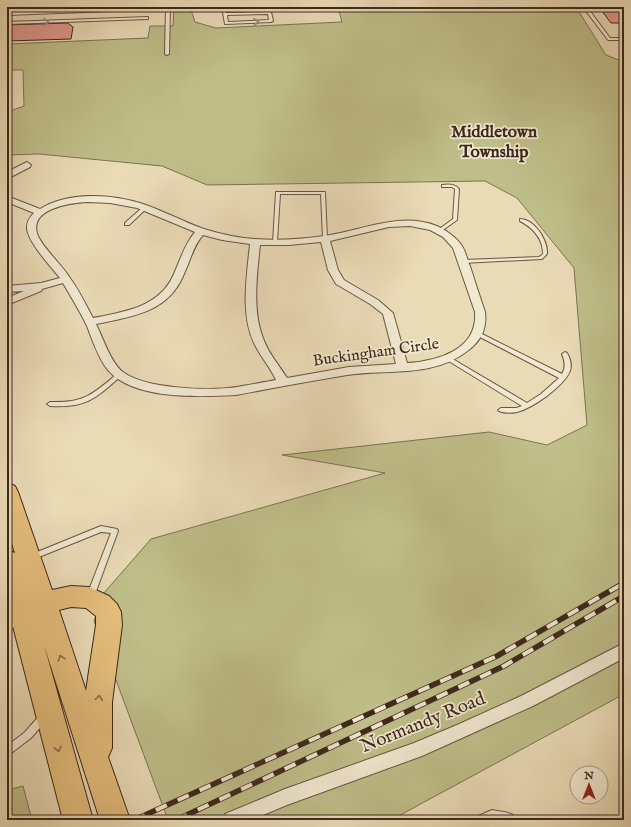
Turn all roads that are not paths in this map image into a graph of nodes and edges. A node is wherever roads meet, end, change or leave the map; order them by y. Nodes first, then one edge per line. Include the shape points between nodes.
1 (163, 7) edge
2 (168, 7) edge
3 (224, 7) edge
4 (585, 7) edge
5 (92, 10) junction
6 (7, 13) edge
7 (225, 14) junction
8 (147, 18) dead end
9 (92, 20) junction
10 (7, 23) edge
11 (624, 39) edge
12 (166, 54) dead end
13 (27, 165) dead end
14 (7, 176) edge
15 (444, 186) dead end
16 (7, 199) edge
17 (146, 208) junction
18 (40, 212) junction
19 (522, 220) dead end
20 (127, 224) dead end
21 (201, 231) junction
22 (440, 231) junction
23 (325, 239) junction
24 (255, 242) junction
25 (275, 242) junction
26 (464, 262) junction
27 (66, 279) junction
28 (42, 286) junction
29 (7, 289) edge
30 (7, 302) edge
31 (90, 322) junction
32 (478, 334) junction
33 (565, 354) dead end
34 (449, 359) junction
35 (402, 367) junction
36 (119, 375) junction
37 (562, 377) junction
38 (284, 383) junction
39 (50, 404) dead end
40 (527, 406) junction
41 (501, 410) dead end
42 (7, 492) edge
43 (18, 559) edge
44 (90, 598) junction
45 (25, 615) edge
46 (624, 650) edge
47 (49, 712) junction
48 (7, 751) edge
49 (101, 778) junction
50 (78, 820) edge
51 (115, 820) edge
52 (232, 820) edge
53 (480, 820) edge
54 (513, 820) edge

1 - 5 street
2 - 12 lane
3 - 7 lane
4 - 11 lane via 609,39
5 - 6 street
5 - 9 lane
7 -> 7 lane via 226,23 271,21 270,13
8 - 9 lane
10 -> 9 lane
13 - 14 street
15 - 22 lane via 455,186 457,189 455,220
16 - 18 street
17 - 18 street via 110,200 78,199 57,204
17 - 20 lane
17 - 21 street
18 - 27 street, Buckingham Circle via 33,219 30,231
19 - 26 lane via 534,228 543,241 546,249 540,258
21 - 24 street
21 - 31 street via 193,239 177,280 167,297 145,308
22 - 23 street via 422,224 401,223 381,225
22 - 26 street via 455,243
23 - 25 street
23 - 25 lane via 323,194 278,193
23 - 35 street via 333,270 340,282 388,313
24 - 25 street
24 - 38 street via 252,267 256,336
26 - 32 street via 480,312
27 - 28 street
27 - 31 street, Buckingham Circle
28 - 29 street
28 - 30 street
31 - 36 street, Buckingham Circle via 105,358
32 - 34 street, Buckingham Circle via 467,347
32 - 37 lane
33 - 37 lane via 567,371
34 - 35 street, Buckingham Circle via 427,365
34 - 40 lane
35 - 38 street, Buckingham Circle via 349,371
36 - 38 street, Buckingham Circle via 148,388 187,392 236,391
36 - 39 lane via 92,398 76,403
37 - 40 lane via 534,403
40 - 41 lane via 516,410
42 - 43 highway
43 - 44 lane via 101,529 115,531
43 - 45 highway
44 - 45 highway via 64,597
49 -> 44 highway via 97,734 98,707 109,625 108,613 101,604
45 - 47 highway
49 -> 45 highway
46 - 52 street, Normandy Road via 527,701 463,730 416,750 285,797
47 - 48 lane via 28,735
47 -> 50 highway
49 - 51 highway
53 - 54 lane via 492,814

